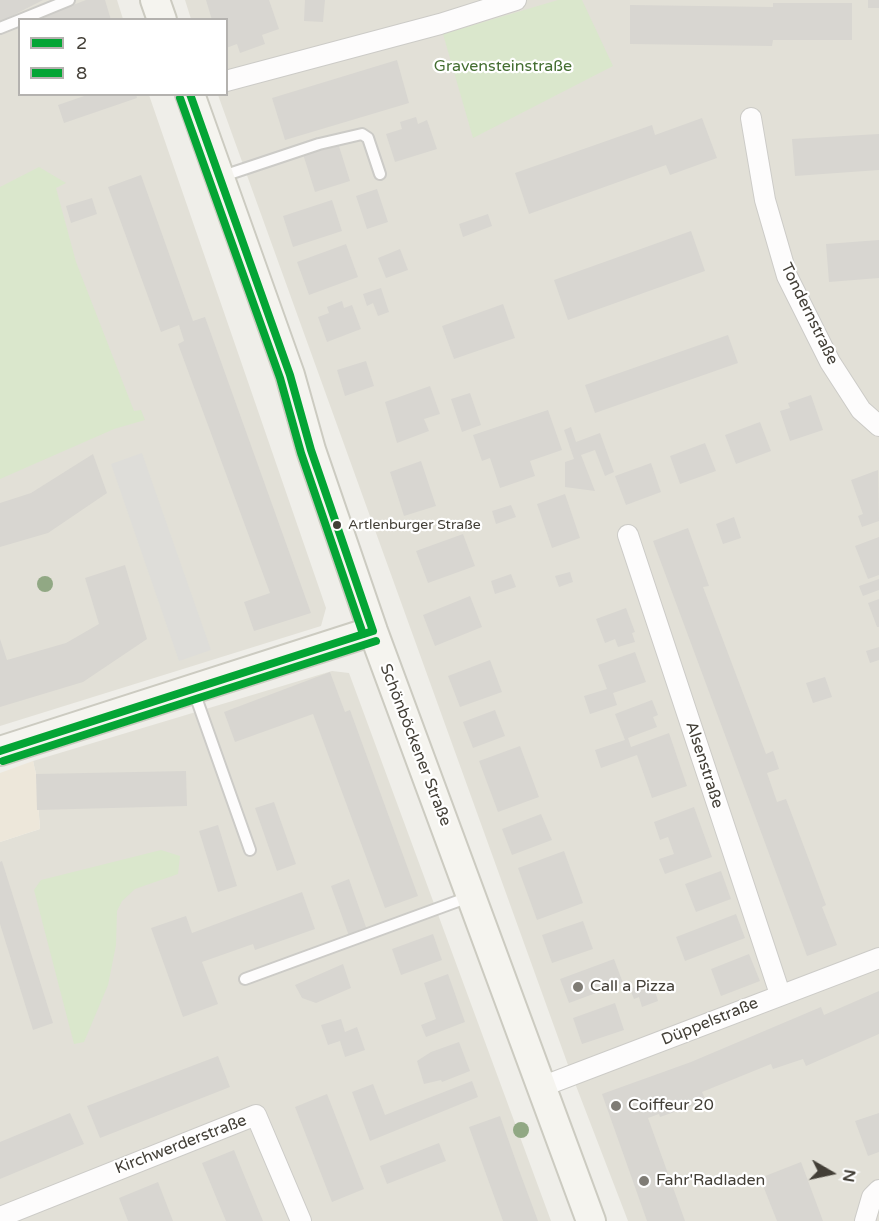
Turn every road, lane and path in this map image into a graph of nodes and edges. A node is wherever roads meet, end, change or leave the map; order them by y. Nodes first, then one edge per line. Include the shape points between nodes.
1 (69, 0) edge
2 (155, 0) edge
3 (516, 0) edge
4 (25, 18) edge
5 (161, 18) edge
6 (18, 21) edge
7 (0, 28) edge
8 (228, 80) edge
9 (191, 96) edge
10 (751, 118) dead end
11 (380, 174) dead end
12 (220, 177) junction
13 (879, 426) edge
14 (628, 535) dead end
15 (373, 631) junction
16 (193, 689) junction
17 (0, 751) edge
18 (250, 850) dead end
19 (472, 896) junction
20 (879, 958) edge
21 (245, 979) dead end
22 (780, 994) junction
23 (541, 1087) junction
24 (879, 1190) edge
25 (0, 1217) edge
26 (301, 1221) edge
27 (591, 1221) edge
28 (865, 1221) edge

1 - 4 lane
2 - 5 main road
3 - 8 street
6 - 7 lane
9 - 12 main road, Schönböckener Straße
10 - 13 street, Tondernstraße via 765,200 787,276 830,362 861,410
11 - 12 lane via 368,138 362,134
12 - 15 main road, Schönböckener Straße via 290,375 311,450
14 - 22 street, Alsenstraße
15 - 16 main road
15 - 19 main road, Schönböckener Straße
16 - 17 main road
16 - 18 lane
19 - 21 lane
19 - 23 main road, Schönböckener Straße
20 - 22 street, Düppelstraße
22 - 23 street, Düppelstraße
23 - 27 main road, Schönböckener Straße
24 - 28 street via 872,1197
25 - 26 street, Kirchwerderstraße via 256,1116

